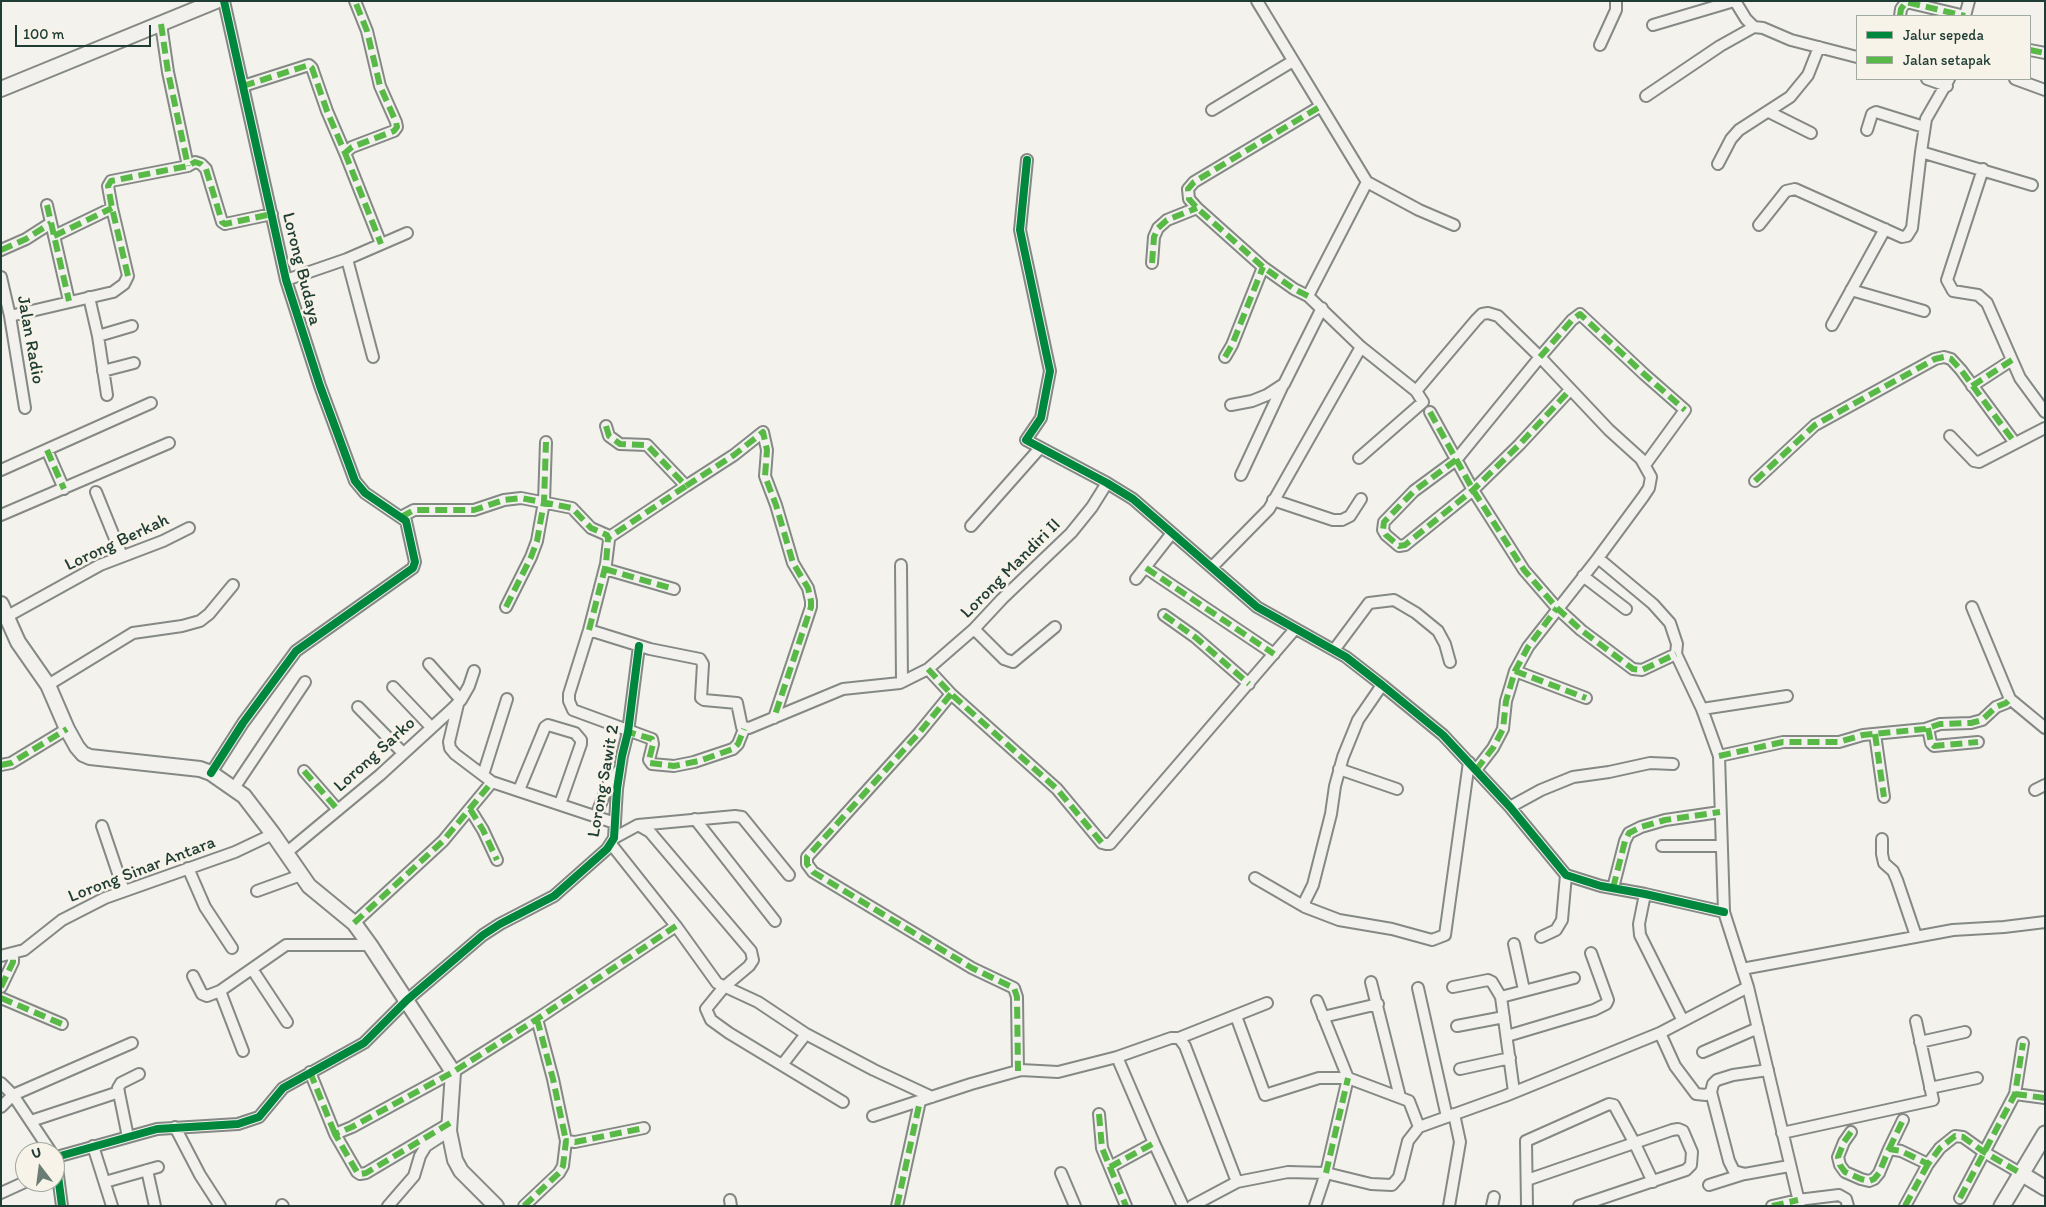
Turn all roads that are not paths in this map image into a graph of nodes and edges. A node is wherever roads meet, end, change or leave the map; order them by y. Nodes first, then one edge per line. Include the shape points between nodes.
1 (216, 1) edge
2 (224, 1) edge
3 (355, 1) edge
4 (1257, 1) edge
5 (1616, 1) edge
6 (1734, 1) edge
7 (1969, 1) edge
8 (1900, 15) edge
9 (1961, 15) edge
10 (1965, 15) edge
11 (161, 24) junction
12 (1652, 25) dead end
13 (1754, 27) junction
14 (1600, 45) dead end
15 (1819, 48) junction
16 (2031, 50) edge
17 (2045, 53) edge
18 (1856, 57) edge
19 (1293, 61) junction
20 (1934, 80) edge
21 (2018, 80) edge
22 (1948, 82) edge
23 (243, 86) junction
24 (1, 89) edge
25 (2045, 90) edge
26 (1646, 96) dead end
27 (1321, 106) junction
28 (1212, 110) dead end
29 (1769, 112) junction
30 (1924, 127) junction
31 (1868, 130) dead end
32 (1811, 133) dead end
33 (1921, 152) junction
34 (345, 153) junction
35 (1027, 160) dead end
36 (1718, 164) dead end
37 (188, 166) junction
38 (1982, 169) junction
39 (1367, 182) junction
40 (2032, 184) dead end
41 (47, 205) dead end
42 (112, 208) junction
43 (1197, 208) junction
44 (272, 214) junction
45 (51, 223) junction
46 (1454, 225) dead end
47 (1759, 225) dead end
48 (1885, 229) junction
49 (406, 233) dead end
50 (54, 236) junction
51 (381, 244) junction
52 (1, 250) edge
53 (347, 259) junction
54 (1152, 263) dead end
55 (1262, 267) junction
56 (1, 278) edge
57 (286, 280) junction
58 (1851, 290) junction
59 (1308, 296) junction
60 (89, 297) junction
61 (69, 302) junction
62 (1322, 308) junction
63 (1924, 311) dead end
64 (10, 316) junction
65 (1832, 325) dead end
66 (132, 326) dead end
67 (98, 336) junction
68 (1361, 347) junction
69 (373, 357) dead end
70 (1225, 357) dead end
71 (1540, 357) junction
72 (2012, 360) junction
73 (134, 363) dead end
74 (104, 371) junction
75 (1284, 384) junction
76 (1972, 386) junction
77 (1416, 390) junction
78 (1570, 390) junction
79 (107, 395) dead end
80 (151, 403) dead end
81 (2043, 404) edge
82 (1231, 405) dead end
83 (25, 408) dead end
84 (1430, 412) dead end
85 (606, 426) dead end
86 (2045, 428) edge
87 (1950, 436) dead end
88 (546, 442) dead end
89 (169, 443) dead end
90 (2016, 443) junction
91 (1040, 448) junction
92 (47, 450) junction
93 (1359, 458) dead end
94 (1456, 460) junction
95 (1645, 465) junction
96 (1, 470) edge
97 (1241, 475) dead end
98 (1755, 482) dead end
99 (1108, 483) junction
100 (686, 486) junction
101 (64, 489) junction
102 (1473, 490) junction
103 (96, 492) dead end
104 (1361, 498) dead end
105 (1273, 500) junction
106 (544, 502) junction
107 (1, 515) edge
108 (401, 517) junction
109 (971, 526) dead end
110 (189, 528) dead end
111 (1172, 533) junction
112 (608, 538) junction
113 (122, 556) junction
114 (1598, 558) junction
115 (900, 565) dead end
116 (1212, 567) junction
117 (1146, 568) junction
118 (605, 569) junction
119 (1583, 576) junction
120 (1136, 579) dead end
121 (233, 585) dead end
122 (674, 589) dead end
123 (506, 607) dead end
124 (1972, 607) dead end
125 (1557, 608) junction
126 (1626, 609) dead end
127 (4, 610) edge
128 (1164, 615) dead end
129 (1055, 627) dead end
130 (974, 629) junction
131 (1295, 629) junction
132 (589, 630) junction
133 (639, 646) junction
134 (1334, 650) junction
135 (1274, 654) junction
136 (1676, 654) junction
137 (1450, 662) dead end
138 (429, 664) dead end
139 (928, 669) junction
140 (474, 671) dead end
141 (1516, 671) junction
142 (305, 682) dead end
143 (902, 682) junction
144 (1249, 684) junction
145 (48, 685) junction
146 (1382, 685) junction
147 (393, 687) dead end
148 (951, 694) junction
149 (1787, 696) dead end
150 (1586, 698) dead end
151 (2010, 698) junction
152 (507, 699) dead end
153 (460, 701) junction
154 (358, 706) dead end
155 (1702, 710) junction
156 (774, 718) junction
157 (431, 727) junction
158 (1928, 728) junction
159 (2045, 728) edge
160 (67, 729) junction
161 (744, 729) junction
162 (628, 732) junction
163 (1875, 734) junction
164 (1978, 742) dead end
165 (403, 753) junction
166 (1719, 756) junction
167 (1468, 762) junction
168 (1673, 764) dead end
169 (1, 765) edge
170 (620, 768) junction
171 (1339, 769) junction
172 (1476, 770) junction
173 (304, 771) dead end
174 (211, 773) junction
175 (483, 775) junction
176 (492, 782) junction
177 (2045, 785) edge
178 (234, 788) junction
179 (1397, 789) dead end
180 (519, 790) junction
181 (2035, 790) dead end
182 (1884, 797) dead end
183 (560, 804) junction
184 (1510, 807) junction
185 (470, 809) junction
186 (338, 810) junction
187 (1720, 812) junction
188 (596, 816) junction
189 (695, 819) junction
190 (615, 823) junction
191 (638, 824) junction
192 (102, 826) dead end
193 (273, 834) junction
194 (1882, 839) dead end
195 (612, 841) junction
196 (1662, 846) dead end
197 (1720, 846) junction
198 (286, 853) junction
199 (498, 860) dead end
200 (188, 868) junction
201 (301, 875) junction
202 (789, 875) dead end
203 (1566, 875) junction
204 (1255, 878) dead end
205 (1613, 888) junction
206 (124, 891) junction
207 (257, 891) dead end
208 (1645, 894) junction
209 (1305, 908) junction
210 (1724, 912) junction
211 (775, 921) dead end
212 (2045, 922) edge
213 (354, 924) junction
214 (676, 926) junction
215 (1541, 936) dead end
216 (1916, 936) junction
217 (1514, 944) dead end
218 (370, 945) junction
219 (232, 948) dead end
220 (1591, 953) dead end
221 (13, 954) junction
222 (1, 956) edge
223 (252, 969) junction
224 (1742, 969) junction
225 (192, 976) dead end
226 (1574, 978) dead end
227 (1371, 982) dead end
228 (1453, 986) dead end
229 (1, 987) edge
230 (724, 987) junction
231 (1748, 987) junction
232 (1418, 988) dead end
233 (1524, 990) junction
234 (220, 992) junction
235 (1500, 997) junction
236 (1, 998) edge
237 (407, 1000) junction
238 (1317, 1001) dead end
239 (1267, 1003) dead end
240 (1378, 1004) junction
241 (1236, 1016) junction
242 (1323, 1017) junction
243 (1504, 1017) junction
244 (537, 1019) junction
245 (1916, 1020) dead end
246 (1683, 1021) junction
247 (287, 1022) dead end
248 (62, 1024) dead end
249 (1457, 1026) dead end
250 (1758, 1028) junction
251 (1965, 1032) dead end
252 (1660, 1033) junction
253 (806, 1034) junction
254 (1507, 1036) junction
255 (1179, 1038) junction
256 (1920, 1042) junction
257 (132, 1043) dead end
258 (2023, 1043) dead end
259 (243, 1051) dead end
260 (1703, 1052) dead end
261 (1118, 1057) junction
262 (1510, 1058) junction
263 (782, 1065) junction
264 (1460, 1069) dead end
265 (1768, 1070) junction
266 (1018, 1071) junction
267 (310, 1072) junction
268 (453, 1072) junction
269 (139, 1074) dead end
270 (1348, 1078) junction
271 (1977, 1078) dead end
272 (1, 1083) edge
273 (1930, 1088) junction
274 (119, 1092) junction
275 (1514, 1092) junction
276 (1711, 1092) junction
277 (2015, 1094) junction
278 (13, 1095) junction
279 (932, 1097) junction
280 (1400, 1098) junction
281 (2045, 1098) edge
282 (920, 1101) junction
283 (843, 1102) dead end
284 (1, 1107) edge
285 (1099, 1114) dead end
286 (873, 1116) dead end
287 (1451, 1116) junction
288 (1902, 1120) dead end
289 (32, 1121) junction
290 (175, 1127) junction
291 (450, 1127) junction
292 (1419, 1127) junction
293 (644, 1128) dead end
294 (1851, 1132) dead end
295 (1782, 1133) junction
296 (335, 1134) junction
297 (2045, 1134) edge
298 (128, 1137) junction
299 (44, 1142) edge
300 (566, 1142) junction
301 (1154, 1143) junction
302 (1635, 1144) junction
303 (93, 1146) junction
304 (1889, 1149) junction
305 (1984, 1152) junction
306 (65, 1154) edge
307 (1928, 1164) junction
308 (1790, 1166) junction
309 (158, 1167) dead end
310 (1110, 1167) junction
311 (147, 1170) junction
312 (1061, 1173) dead end
313 (1326, 1173) junction
314 (1745, 1174) junction
315 (2022, 1174) junction
316 (1527, 1180) junction
317 (105, 1182) junction
318 (1238, 1182) junction
319 (1653, 1182) junction
320 (1709, 1185) dead end
321 (15, 1187) edge
322 (2045, 1188) edge
323 (60, 1192) edge
324 (1, 1193) edge
325 (1960, 1198) dead end
326 (1799, 1203) edge
327 (62, 1206) edge
328 (112, 1206) edge
329 (155, 1206) edge
330 (220, 1206) edge
331 (388, 1206) edge
332 (496, 1206) edge
333 (524, 1206) edge
334 (897, 1206) edge
335 (1075, 1206) edge
336 (1126, 1206) edge
337 (1183, 1206) edge
338 (1192, 1206) edge
339 (1315, 1206) edge
340 (1449, 1206) edge
341 (1527, 1206) edge
342 (1579, 1206) edge
343 (1772, 1206) edge
344 (1848, 1206) edge
345 (1905, 1206) edge
346 (2002, 1206) edge

1 - 11 street
2 - 23 street, Lorong Budaya
3 - 34 street via 367,32 380,86 397,127
4 - 19 street
5 - 14 street via 1616,10
6 - 12 street
6 - 13 street
7 - 10 street
8 - 9 street via 1906,2
11 - 24 street
11 - 37 street
13 - 15 street
13 - 26 street
15 - 18 street
15 - 29 street via 1808,75 1790,97
16 - 17 street
19 - 27 street
19 - 28 street
20 - 22 street
21 - 25 street
22 - 30 street
23 - 34 street via 310,66
23 - 44 street, Lorong Budaya
27 - 39 street
27 - 43 street via 1194,182 1188,189 1189,198
29 - 32 street
29 - 36 street via 1739,130
30 - 31 street via 1876,112 1872,114
30 - 33 street
33 - 38 street
33 - 48 street via 1910,234 1902,237
34 - 51 street
35 - 91 street via 1020,230 1050,371 1042,418 1026,440
37 - 42 street via 111,181 108,186
37 - 44 street via 195,162 206,169 224,224
38 - 40 street
38 - 72 street via 1948,280 1953,291 1978,296 1987,303
39 - 46 street
39 - 59 street
41 - 45 street
42 - 50 street
42 - 60 street via 128,276 119,289
43 - 54 street via 1167,220 1158,228
43 - 55 street
44 - 57 street, Lorong Budaya
45 - 50 street
45 - 52 street
47 - 48 street via 1786,191 1795,189
48 - 58 street
49 - 51 street
50 - 61 street
51 - 53 street
53 - 57 street
53 - 69 street
55 - 59 street
55 - 70 street
56 - 64 street, Jalan Radio
57 - 108 street, Lorong Budaya via 320,386 356,481 365,493
58 - 63 street
58 - 65 street
59 - 62 street
60 - 61 street
60 - 67 street
61 - 64 street
62 - 68 street
62 - 75 street
64 - 83 street, Jalan Radio
66 - 67 street
67 - 74 street
68 - 77 street
68 - 105 street
71 - 77 street via 1498,316 1482,314
71 - 78 street
71 - 94 street
71 - 95 street via 1580,314 1685,410
72 - 76 street
72 - 81 street via 2020,378
73 - 74 street
74 - 79 street
75 - 82 street via 1252,401
75 - 97 street
76 - 90 street
76 - 98 street via 1951,359 1935,359 1815,426
77 - 93 street via 1423,402
78 - 95 street
78 - 102 street
80 - 92 street
84 - 94 street
85 - 100 street via 609,436 620,444 647,445
86 - 90 street
87 - 90 street via 1974,461 1979,462
88 - 106 street
89 - 101 street
91 - 99 street
91 - 109 street
92 - 96 street
92 - 101 street
94 - 102 street
94 - 102 street via 1414,491 1384,522 1383,530 1399,546 1405,545
95 - 114 street via 1651,477 1649,488
99 - 111 street via 1133,499
99 - 130 street, Lorong Mandiri II via 1071,533
100 - 112 street
100 - 156 street via 763,432 767,450 765,476 792,564 808,588 811,601
101 - 107 street
102 - 125 street via 1524,570
103 - 113 street
104 - 105 street via 1350,516 1342,520 1333,520
105 - 116 street via 1269,509
106 - 108 street via 521,498 477,509 414,510
106 - 112 street via 572,508 591,528
106 - 123 street via 534,550
108 - 174 street via 407,523 414,566 296,651
110 - 113 street, Lorong Berkah
111 - 116 street
111 - 117 street
112 - 118 street
113 - 127 street, Lorong Berkah
114 - 119 street
114 - 136 street via 1653,604 1670,623 1677,644
115 - 143 street
116 - 131 street via 1257,607
117 - 120 street
117 - 135 street
118 - 122 street
118 - 132 street
119 - 125 street
119 - 126 street
121 - 145 street via 200,621 134,633
124 - 151 street
125 - 136 street via 1633,669 1642,670
125 - 141 street via 1528,646
127 - 145 street via 18,642
128 - 144 street
129 - 130 street via 1018,659 1010,662
130 - 139 street, Lorong Mandiri II
131 - 134 street
131 - 135 street
132 - 133 street
132 - 162 street via 569,701 573,710
133 - 161 street via 700,659 703,664 701,698 737,703 740,724
133 - 162 street, Lorong Sawit 2
134 - 137 street via 1369,603 1394,600 1438,631
134 - 146 street
135 - 144 street
136 - 155 street
138 - 153 street
139 - 143 street, Lorong Mandiri II
139 - 148 street
140 - 153 street, Lorong Sarko
141 - 150 street
141 - 172 street via 1506,701 1503,729
142 - 178 street
143 - 156 street via 849,688
144 - 148 street via 1110,844 1102,843 1057,789
145 - 160 street
146 - 167 street via 1443,735
146 - 171 street via 1358,720
147 - 157 street
148 - 266 street via 807,857 807,864 813,872 972,968 1014,988 1017,997
149 - 155 street
151 - 158 street via 1982,720
151 - 159 street
152 - 175 street
153 - 157 street, Lorong Sarko
153 - 175 street via 448,742 455,754
154 - 165 street
155 - 166 street
156 - 161 street
157 - 165 street, Lorong Sarko
158 - 163 street
158 - 164 street via 1934,746
160 - 169 street
160 - 174 street via 77,747 90,757 200,769
161 - 162 street via 736,747 699,761 674,766 650,763 652,739
162 - 170 street, Lorong Sawit 2
163 - 166 street via 1839,742 1784,742
163 - 182 street
165 - 186 street, Lorong Sarko
166 - 187 street
167 - 172 street
167 - 209 street via 1445,935 1432,940 1339,920
168 - 184 street via 1650,764 1573,777
170 - 188 street via 608,785
170 - 190 street, Lorong Sawit 2
171 - 179 street
171 - 209 street via 1332,814
172 - 184 street
173 - 186 street
174 - 178 street
175 - 176 street
176 - 180 street
176 - 185 street
177 - 181 street
178 - 193 street
180 - 183 street
180 - 183 street via 545,727 548,725 576,733 581,744
183 - 188 street
184 - 203 street
185 - 199 street
185 - 213 street via 443,841
186 - 198 street, Lorong Sarko
187 - 197 street
187 - 205 street via 1665,820 1630,833 1624,841
188 - 190 street
189 - 191 street
189 - 202 street via 742,817
189 - 211 street
190 - 195 street, Lorong Sawit 2
191 - 195 street
191 - 230 street via 650,832 751,951 753,960 749,966
192 - 206 street
193 - 198 street
193 - 200 street, Lorong Sinar Antara via 235,852
194 - 216 street via 1884,863 1897,880
195 - 214 street
195 - 237 street, Lorong Sawit 2 via 559,892 491,929
196 - 197 street
197 - 210 street
198 - 201 street
200 - 206 street, Lorong Sinar Antara
200 - 219 street via 205,906
201 - 207 street
201 - 213 street via 309,886
203 - 205 street
203 - 215 street via 1562,920 1556,930
204 - 209 street
205 - 208 street
206 - 221 street, Lorong Sinar Antara via 62,920 24,950
208 - 210 street
208 - 246 street via 1640,935
210 - 224 street
212 - 216 street
213 - 218 street
214 - 230 street via 717,983
214 - 244 street
216 - 224 street
217 - 233 street
218 - 223 street via 292,944
218 - 237 street
220 - 254 street via 1608,1000 1606,1004
221 - 222 street, Lorong Sinar Antara
221 - 229 street
223 - 234 street
223 - 247 street
224 - 231 street
225 - 234 street via 202,994 207,996
226 - 233 street
227 - 240 street
228 - 235 street via 1488,980
230 - 253 street via 758,1002
230 - 263 street via 706,1009 711,1020
231 - 246 street
231 - 250 street
232 - 287 street
233 - 235 street
234 - 259 street
235 - 243 street
236 - 248 street
237 - 267 street, Lorong Sawit 2 via 364,1043
237 - 268 street
238 - 242 street
239 - 241 street
240 - 242 street
240 - 280 street
241 - 255 street
241 - 270 street via 1265,1094 1319,1078
242 - 270 street
243 - 249 street
243 - 254 street
244 - 268 street
244 - 300 street via 554,1079
245 - 256 street
246 - 252 street
250 - 260 street
250 - 265 street
251 - 256 street
252 - 275 street
252 - 276 street via 1675,1066 1696,1094
253 - 263 street
253 - 279 street
254 - 262 street
255 - 261 street via 1170,1038
255 - 318 street via 1185,1046
256 - 273 street
257 - 278 street
258 - 277 street
261 - 266 street via 1053,1073
261 - 301 street
262 - 264 street
262 - 275 street
263 - 283 street
265 - 276 street via 1717,1080
265 - 295 street
266 - 279 street
267 - 290 street, Lorong Sawit 2 via 284,1088 266,1111 248,1122
267 - 296 street
268 - 291 street
268 - 296 street
269 - 274 street via 121,1083
270 - 280 street
270 - 313 street
271 - 273 street
272 - 278 street
273 - 295 street via 1933,1100
274 - 289 street
274 - 298 street
275 - 287 street
276 - 314 street via 1731,1167
277 - 281 street
277 - 305 street
278 - 284 street
278 - 289 street
279 - 282 street
280 - 292 street via 1409,1101
282 - 286 street
282 - 334 street
285 - 310 street via 1102,1148
287 - 292 street
287 - 340 street via 1460,1142
288 - 304 street
289 - 299 street
290 - 298 street, Lorong Sawit 2
290 - 330 street
291 - 296 street via 360,1174
291 - 331 street via 426,1146 414,1176
291 - 332 street via 455,1160
292 - 313 street via 1408,1141 1399,1177 1392,1185 1371,1184
293 - 300 street
294 - 304 street via 1838,1157 1845,1172 1869,1181 1874,1179
295 - 308 street
297 - 315 main road
298 - 303 street, Lorong Sawit 2
300 - 333 street via 563,1166
301 - 310 street
301 - 337 street
302 - 316 street
302 - 316 street via 1614,1105 1606,1104 1526,1141
302 - 319 street
302 - 319 street via 1678,1129 1686,1137 1692,1152 1691,1165 1680,1173
303 - 306 street, Lorong Sawit 2
303 - 317 street
304 - 307 street
305 - 307 street via 1963,1137 1955,1136
305 - 315 street
305 - 325 street
307 - 345 street
308 - 314 street
308 - 326 street
309 - 311 street
310 - 336 street
311 - 317 street
311 - 329 street
312 - 335 street
313 - 318 street via 1288,1172
313 - 339 street
314 - 320 street
315 - 322 street
315 - 346 main road
316 - 341 street
317 - 328 street
318 - 338 street
319 - 342 street
321 - 324 street
323 - 327 street
326 - 343 street
326 - 344 street via 1839,1195 1846,1199

